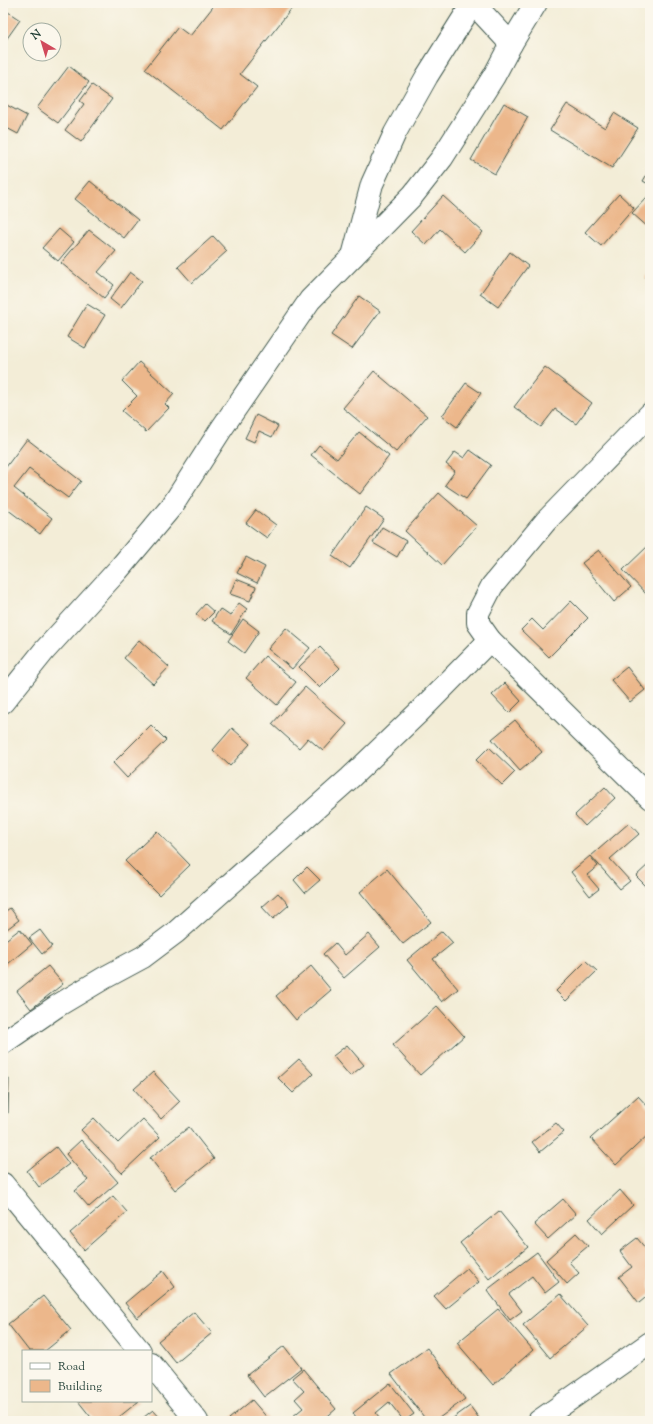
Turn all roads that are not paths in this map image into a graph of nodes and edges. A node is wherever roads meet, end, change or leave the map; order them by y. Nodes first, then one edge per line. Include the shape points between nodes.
1 (473, 3) edge
2 (536, 3) edge
3 (511, 44) junction
4 (353, 257) junction
5 (647, 424) edge
6 (490, 640) junction
7 (3, 702) edge
8 (650, 798) edge
9 (3, 1043) edge
10 (3, 1184) edge
11 (650, 1343) edge
12 (139, 1350) edge
13 (152, 1365) edge
14 (197, 1421) edge
15 (539, 1421) edge

1 - 3 street
1 - 4 street via 395,133 372,184
2 - 3 street
3 - 4 street via 494,76 442,158 413,195
4 - 7 street via 310,300 172,506
5 - 6 street via 546,521 492,586 478,613 478,624
6 - 8 street
6 - 9 street via 350,778 175,933 143,958 57,1006
10 - 12 street
11 - 15 street
13 - 14 street

